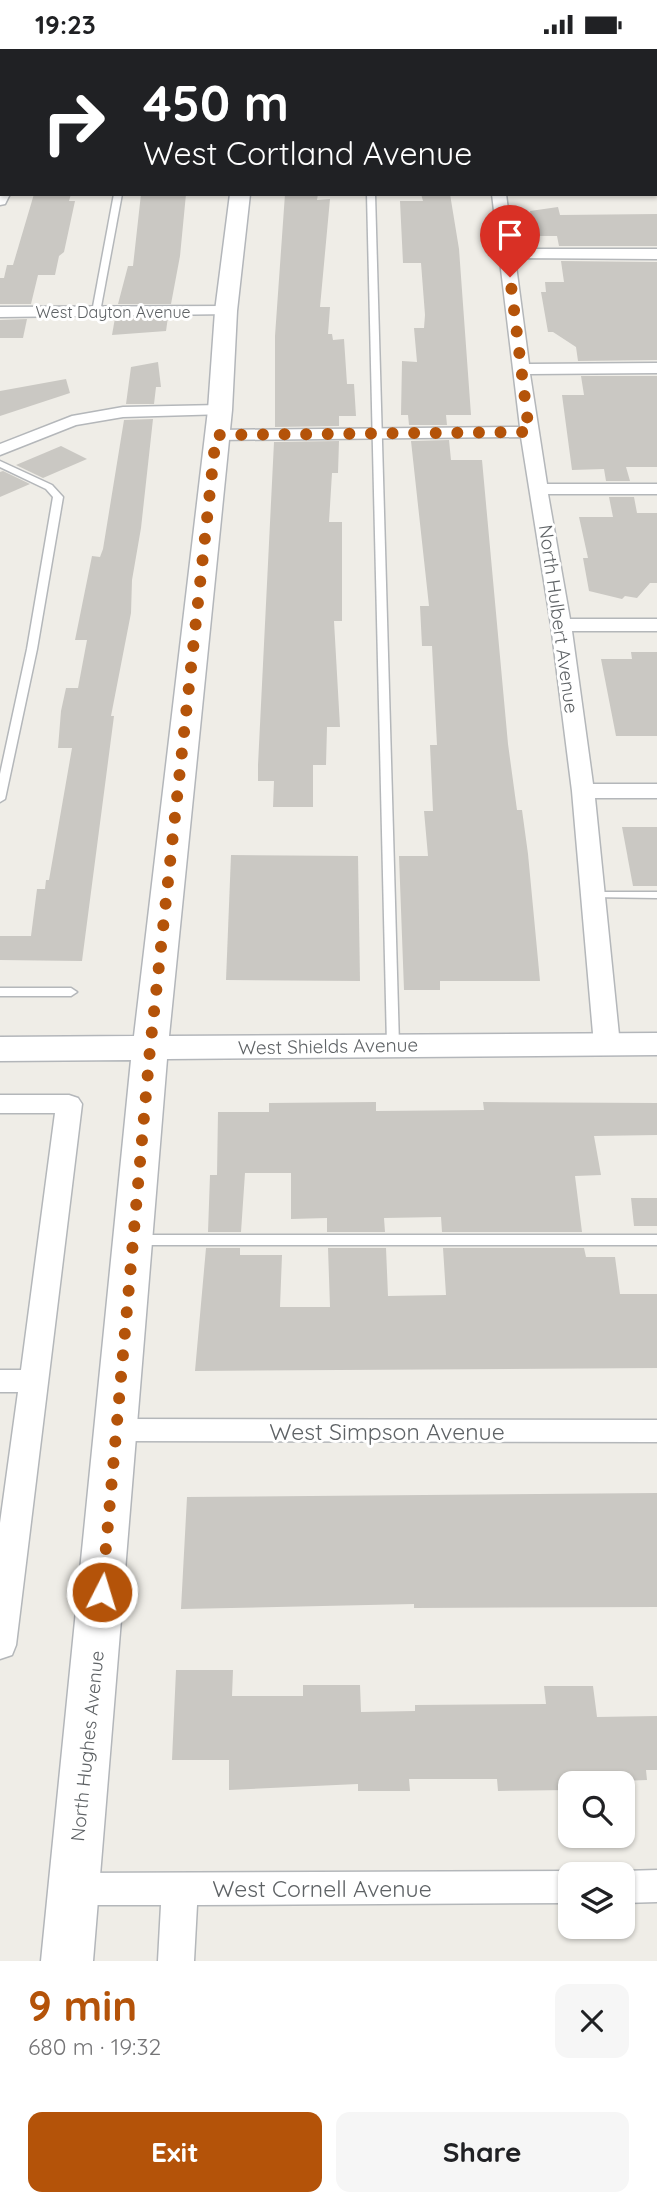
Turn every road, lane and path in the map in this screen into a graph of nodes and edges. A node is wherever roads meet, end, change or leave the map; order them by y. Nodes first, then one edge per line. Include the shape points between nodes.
1 (118, 196) edge
2 (240, 196) edge
3 (371, 196) edge
4 (499, 196) edge
5 (507, 253) junction
6 (657, 254) edge
7 (226, 311) junction
8 (0, 312) edge
9 (96, 312) junction
10 (657, 368) edge
11 (522, 369) junction
12 (218, 423) junction
13 (529, 432) junction
14 (376, 433) junction
15 (0, 450) edge
16 (0, 464) edge
17 (540, 489) junction
18 (657, 489) edge
19 (561, 625) junction
20 (657, 625) edge
21 (583, 791) junction
22 (657, 791) edge
23 (0, 799) edge
24 (593, 895) junction
25 (657, 895) edge
26 (0, 992) edge
27 (71, 992) dead end
28 (657, 1044) edge
29 (393, 1045) junction
30 (607, 1045) junction
31 (0, 1049) edge
32 (150, 1049) junction
33 (0, 1104) edge
34 (133, 1240) junction
35 (657, 1240) edge
36 (0, 1381) edge
37 (34, 1381) junction
38 (117, 1430) junction
39 (657, 1431) edge
40 (0, 1645) edge
41 (657, 1886) edge
42 (558, 1887) edge
43 (635, 1887) edge
44 (73, 1889) junction
45 (180, 1889) junction
46 (67, 1961) edge
47 (176, 1961) edge

1 - 9 lane
2 - 7 street, North Hughes Avenue
3 - 14 lane
4 - 5 street, North Hulbert Avenue
5 - 6 street
5 - 11 street, North Hulbert Avenue
7 - 9 street, West Dayton Avenue
7 - 12 street, North Hughes Avenue
8 - 9 street, West Dayton Avenue
10 - 11 street
11 - 13 street, North Hulbert Avenue
12 - 14 street
12 - 15 street via 123,412 72,421
12 - 32 street, North Hughes Avenue
13 - 14 street
13 - 17 street, North Hulbert Avenue
14 - 29 lane
16 - 23 lane via 49,487 58,497
17 - 18 street
17 - 19 street, North Hulbert Avenue
19 - 20 street
19 - 21 street, North Hulbert Avenue
21 - 22 street
21 - 24 street, North Hulbert Avenue
24 - 25 lane
24 - 30 street, North Hulbert Avenue
26 - 27 lane
28 - 30 street, West Shields Avenue
29 - 30 street, West Shields Avenue
29 - 32 street, West Shields Avenue
31 - 32 street, West Shields Avenue
32 - 34 street, North Hughes Avenue
33 - 37 street via 69,1104
34 - 35 lane
34 - 38 street, North Hughes Avenue
36 - 37 street
37 - 40 street
38 - 39 street, West Simpson Avenue
38 - 44 street, North Hughes Avenue
41 - 43 street
42 - 45 street, West Cornell Avenue
44 - 45 street, West Cornell Avenue
44 - 46 street, North Hughes Avenue
45 - 47 street

